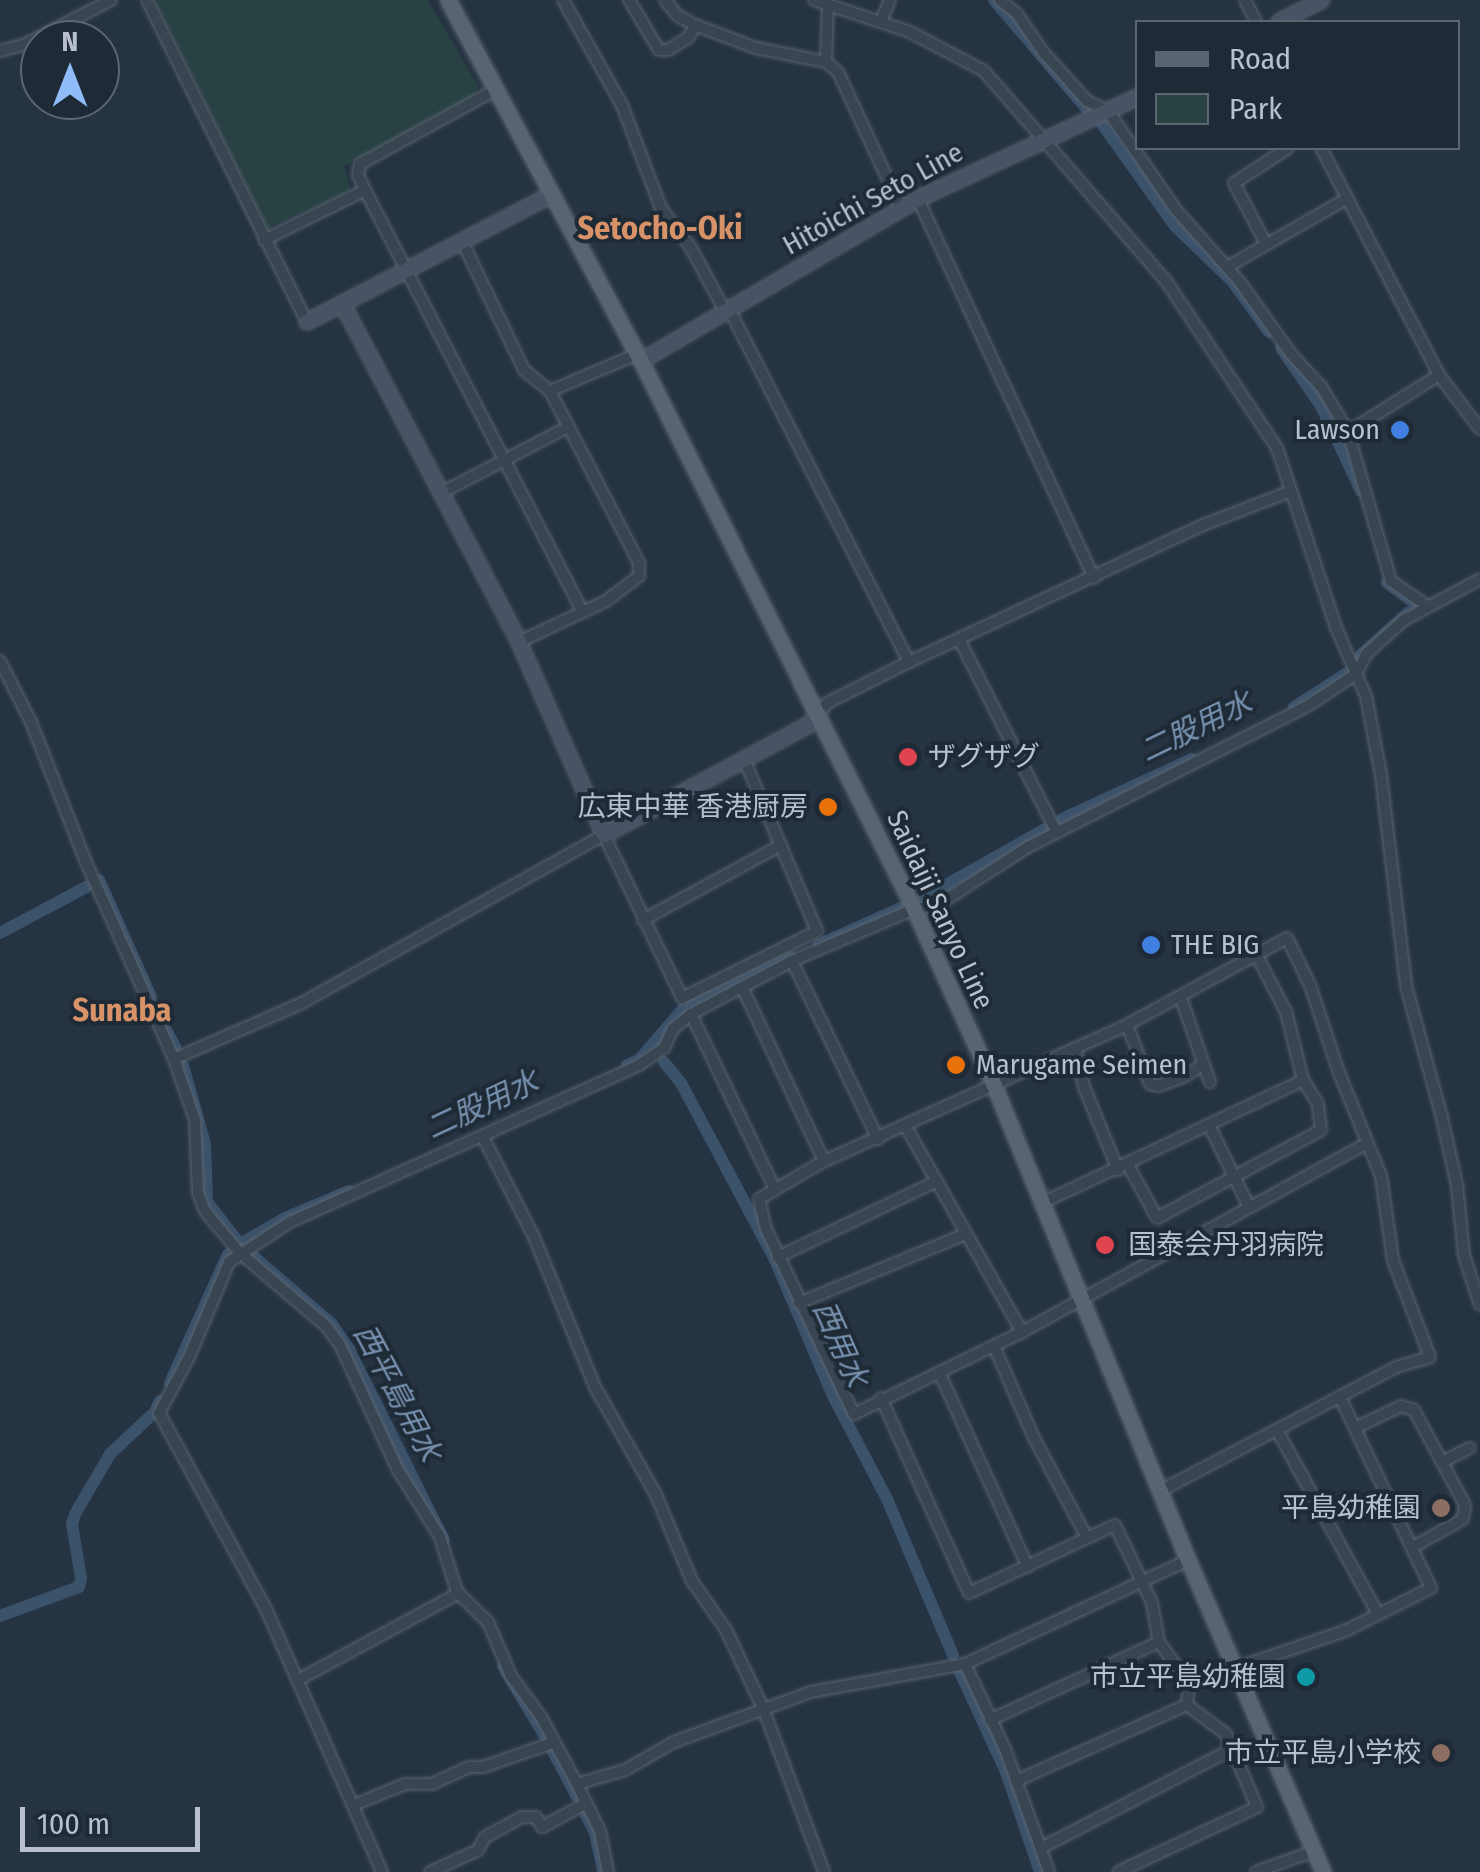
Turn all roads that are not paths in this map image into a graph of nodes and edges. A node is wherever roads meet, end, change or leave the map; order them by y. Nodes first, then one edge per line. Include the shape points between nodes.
1 (111, 0) edge
2 (146, 0) edge
3 (448, 0) edge
4 (562, 0) edge
5 (629, 0) edge
6 (665, 0) edge
7 (814, 0) edge
8 (890, 0) edge
9 (1000, 0) edge
10 (1322, 0) edge
11 (828, 5) junction
12 (1283, 20) edge
13 (881, 21) junction
14 (696, 25) junction
15 (0, 51) edge
16 (826, 62) junction
17 (495, 90) junction
18 (1135, 98) edge
19 (1108, 111) junction
20 (1046, 139) junction
21 (1285, 150) edge
22 (1322, 150) edge
23 (365, 190) junction
24 (551, 194) junction
25 (1348, 198) junction
26 (918, 199) junction
27 (902, 208) junction
28 (264, 240) junction
29 (462, 241) junction
30 (1266, 244) junction
31 (1227, 266) junction
32 (406, 270) junction
33 (342, 303) junction
34 (727, 310) junction
35 (306, 322) joint
36 (639, 358) junction
37 (1438, 375) junction
38 (550, 391) junction
39 (568, 428) junction
40 (1480, 429) edge
41 (1348, 432) junction
42 (505, 459) junction
43 (1291, 490) junction
44 (443, 492) junction
45 (1094, 578) junction
46 (1480, 580) edge
47 (1427, 606) junction
48 (582, 612) junction
49 (960, 639) junction
50 (519, 642) junction
51 (0, 661) edge
52 (910, 662) junction
53 (1356, 674) junction
54 (819, 714) junction
55 (744, 759) junction
56 (1058, 832) junction
57 (604, 835) junction
58 (780, 845) junction
59 (914, 909) junction
60 (642, 920) junction
61 (1257, 956) junction
62 (792, 961) junction
63 (744, 988) junction
64 (1181, 998) junction
65 (692, 1014) junction
66 (1127, 1025) junction
67 (1075, 1048) junction
68 (174, 1059) junction
69 (1204, 1064) junction
70 (1303, 1080) junction
71 (1210, 1082) dead end
72 (993, 1083) junction
73 (1209, 1125) junction
74 (906, 1127) junction
75 (483, 1137) junction
76 (878, 1139) junction
77 (1366, 1144) junction
78 (824, 1161) junction
79 (1123, 1168) junction
80 (1232, 1178) junction
81 (935, 1182) junction
82 (774, 1187) junction
83 (1042, 1203) junction
84 (1249, 1207) junction
85 (963, 1235) junction
86 (240, 1252) junction
87 (778, 1256) junction
88 (1081, 1300) junction
89 (799, 1303) junction
90 (1480, 1305) edge
91 (1022, 1332) junction
92 (994, 1346) junction
93 (939, 1372) junction
94 (1340, 1397) junction
95 (881, 1398) junction
96 (1357, 1428) junction
97 (1278, 1432) junction
98 (1470, 1448) dead end
99 (1442, 1462) junction
100 (1160, 1492) junction
101 (1086, 1536) junction
102 (1412, 1546) junction
103 (1188, 1560) junction
104 (1028, 1566) junction
105 (1140, 1584) junction
106 (459, 1593) junction
107 (1378, 1614) junction
108 (1159, 1642) junction
109 (965, 1664) junction
110 (1238, 1671) junction
111 (298, 1680) junction
112 (1189, 1684) junction
113 (1187, 1706) junction
114 (764, 1708) junction
115 (990, 1720) junction
116 (552, 1743) junction
117 (1232, 1749) junction
118 (1016, 1781) junction
119 (577, 1784) junction
120 (354, 1804) junction
121 (585, 1804) junction
122 (1043, 1847) junction
123 (1314, 1850) junction
124 (382, 1872) edge
125 (430, 1872) edge
126 (608, 1872) edge
127 (824, 1872) edge
128 (1048, 1872) edge
129 (1118, 1872) edge
130 (1256, 1872) edge
131 (1324, 1872) edge

1 - 15 street
2 - 28 street
3 - 17 main road, Saidaiji Sanyo Line
4 - 34 street via 622,105 661,208
5 - 14 street via 659,50 689,37
6 - 14 street
7 - 11 street
8 - 13 street
9 - 19 street via 1087,101
10 - 12 street
11 - 13 street
11 - 16 street
13 - 20 street via 984,71
14 - 16 street via 756,48
16 - 27 street via 838,72
17 - 23 street via 360,164
17 - 24 main road, Saidaiji Sanyo Line
18 - 19 street, Hitoichi Seto Line
19 - 20 street, Hitoichi Seto Line
19 - 31 street via 1176,210
20 - 26 street, Hitoichi Seto Line
20 - 43 street via 1166,282 1277,448
21 - 30 street via 1234,183
22 - 25 street
23 - 28 street
23 - 32 street
24 - 29 street
24 - 36 main road, Saidaiji Sanyo Line
25 - 30 street
25 - 37 street
26 - 27 street, Hitoichi Seto Line
26 - 45 street
27 - 34 street, Hitoichi Seto Line
28 - 35 street
29 - 32 street
29 - 38 street via 524,370
30 - 31 street
31 - 41 street
32 - 33 street
32 - 42 street
33 - 35 street
33 - 44 street
34 - 36 street, Hitoichi Seto Line
34 - 52 street
36 - 38 street
36 - 54 main road, Saidaiji Sanyo Line
37 - 40 street
37 - 41 street
38 - 39 street
39 - 42 street
39 - 48 street via 640,576
41 - 47 street via 1391,580
42 - 44 street
42 - 48 street
43 - 45 street
43 - 53 street
44 - 50 street
45 - 49 street
46 - 47 street
47 - 53 street via 1380,639
48 - 50 street
49 - 52 street
49 - 56 street
50 - 57 street
51 - 68 street
52 - 54 street via 828,703
53 - 56 street
53 - 90 street via 1381,775 1406,986 1442,1118 1464,1254
54 - 55 street
54 - 59 main road, Saidaiji Sanyo Line
55 - 57 street
55 - 58 street
56 - 59 street via 936,906
57 - 60 street
57 - 68 street via 300,1004
58 - 60 street
58 - 60 street via 817,931 682,998
59 - 62 street
59 - 72 main road, Saidaiji Sanyo Line
61 - 64 street
61 - 70 street via 1286,1012
61 - 77 street via 1288,938
62 - 63 street
62 - 76 street
63 - 65 street
63 - 78 street
64 - 66 street
64 - 69 street
65 - 75 street via 673,1029 664,1048 639,1065
65 - 82 street
66 - 67 street
66 - 69 street via 1150,1084
67 - 72 street
67 - 79 street via 1084,1087
68 - 86 street via 195,1120 198,1194
69 - 71 street
70 - 73 street
70 - 80 street via 1318,1104 1321,1130
72 - 74 street
72 - 83 main road, Saidaiji Sanyo Line
73 - 79 street
73 - 80 street
74 - 76 street
74 - 81 street
75 - 86 street via 290,1222
75 - 114 street via 534,1237 596,1387
76 - 78 street
77 - 84 street
77 - 94 street via 1381,1176 1393,1260 1430,1356
78 - 82 street
79 - 80 street via 1157,1218
79 - 83 street
80 - 84 street
81 - 85 street
81 - 87 street
82 - 87 street via 759,1199 758,1210
83 - 88 main road, Saidaiji Sanyo Line
84 - 88 street
85 - 89 street
85 - 91 street
86 - 106 street via 340,1345 398,1470 440,1538
86 - 111 street via 229,1262 159,1412
87 - 89 street
88 - 91 street
88 - 100 main road, Saidaiji Sanyo Line
89 - 95 street via 854,1414
91 - 92 street
92 - 93 street
92 - 101 street
93 - 95 street
93 - 104 street
94 - 96 street
94 - 97 street
95 - 104 street via 969,1593
96 - 99 street via 1400,1406 1414,1410
96 - 102 street
97 - 100 street
97 - 107 street
98 - 99 street
99 - 102 street via 1465,1504 1464,1520
100 - 103 main road, Saidaiji Sanyo Line
101 - 104 street
101 - 105 street via 1115,1525
102 - 107 street via 1431,1588
103 - 105 street
103 - 110 main road, Saidaiji Sanyo Line
105 - 108 street via 1152,1603
105 - 109 street
106 - 111 street
106 - 116 street via 488,1622
107 - 110 street
108 - 112 street
108 - 115 street
109 - 114 street via 811,1692
109 - 115 street
110 - 112 street
110 - 123 main road, Saidaiji Sanyo Line
111 - 120 street
112 - 113 street
113 - 117 street via 1226,1734
113 - 118 street
114 - 119 street via 674,1742 625,1770
114 - 127 street
115 - 118 street
116 - 119 street
116 - 120 street
117 - 122 street
117 - 129 street via 1257,1806
118 - 122 street
119 - 121 street
120 - 124 street
121 - 125 street via 542,1827 536,1817 522,1817 484,1836 478,1850
121 - 126 street via 600,1830
122 - 128 street
123 - 130 street
123 - 131 main road, Saidaiji Sanyo Line

